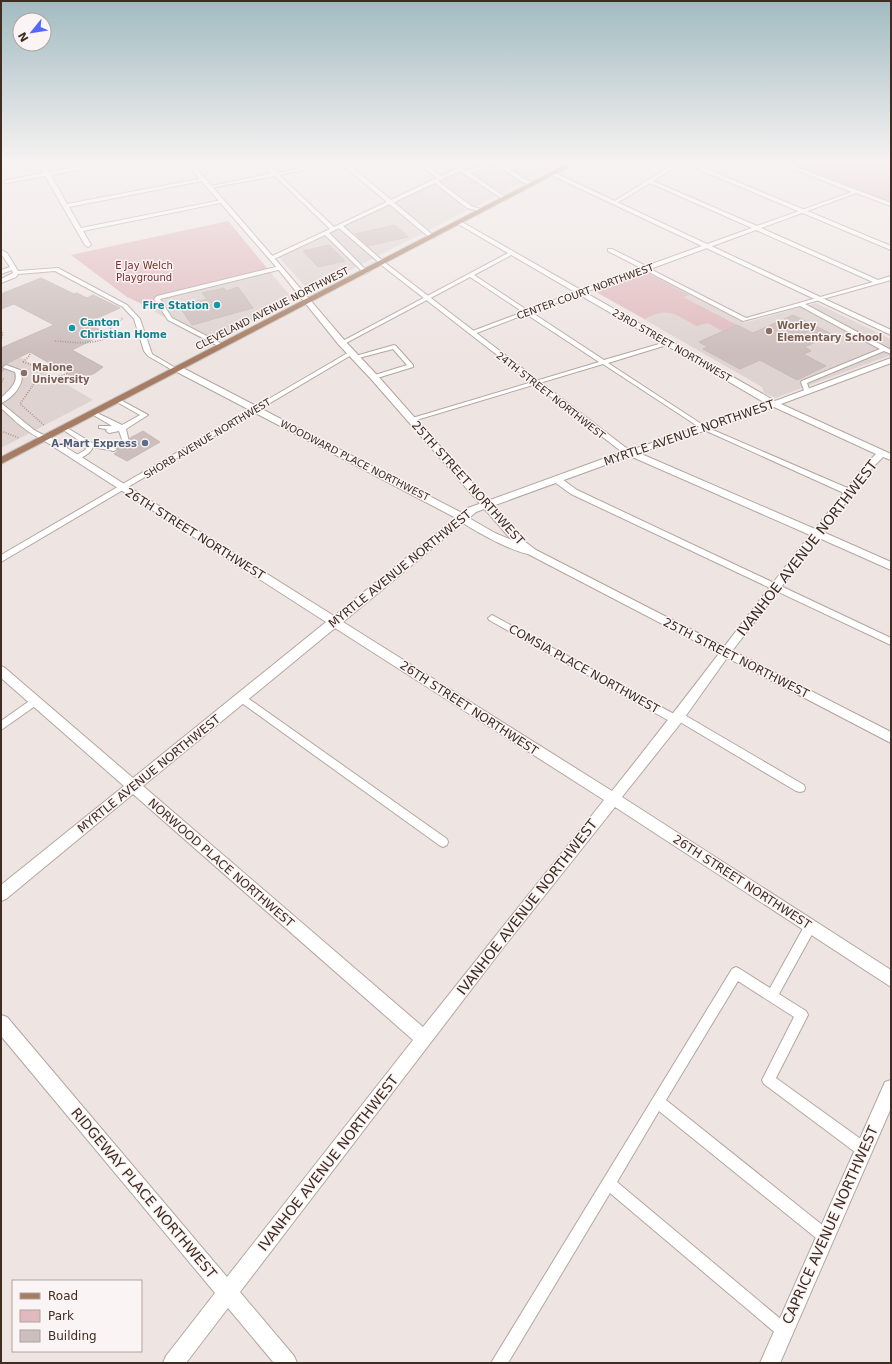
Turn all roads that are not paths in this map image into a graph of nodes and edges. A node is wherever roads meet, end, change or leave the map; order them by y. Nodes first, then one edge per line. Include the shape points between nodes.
1 (77, 226) edge
2 (102, 226) edge
3 (243, 226) edge
4 (329, 226) edge
5 (339, 226) joint
6 (418, 226) edge
7 (455, 226) edge
8 (465, 226) edge
9 (665, 226) edge
10 (751, 226) edge
11 (762, 226) edge
12 (837, 226) edge
13 (756, 228) junction
14 (333, 229) junction
15 (80, 230) junction
16 (326, 233) junction
17 (432, 237) junction
18 (88, 245) dead end
19 (708, 246) junction
20 (891, 248) edge
21 (610, 250) dead end
22 (512, 253) junction
23 (2, 254) edge
24 (272, 258) junction
25 (382, 263) junction
26 (280, 268) junction
27 (646, 268) junction
28 (15, 270) junction
29 (1, 272) edge
30 (365, 272) junction
31 (470, 275) junction
32 (891, 278) edge
33 (1, 281) edge
34 (878, 282) junction
35 (580, 292) junction
36 (427, 298) junction
37 (820, 299) junction
38 (307, 301) junction
39 (800, 304) junction
40 (528, 312) junction
41 (472, 333) junction
42 (891, 333) edge
43 (342, 343) junction
44 (668, 343) junction
45 (222, 346) junction
46 (884, 349) junction
47 (891, 352) edge
48 (353, 355) junction
49 (891, 360) edge
50 (603, 363) junction
51 (6, 367) dead end
52 (177, 369) junction
53 (374, 377) junction
54 (536, 382) junction
55 (807, 392) junction
56 (117, 400) junction
57 (1, 401) edge
58 (774, 404) junction
59 (1, 405) edge
60 (256, 409) junction
61 (93, 413) junction
62 (411, 420) junction
63 (101, 427) dead end
64 (64, 428) junction
65 (122, 428) junction
66 (704, 428) junction
67 (109, 432) dead end
68 (89, 434) dead end
69 (118, 437) dead end
70 (45, 438) junction
71 (97, 438) dead end
72 (126, 442) dead end
73 (106, 444) dead end
74 (91, 445) junction
75 (114, 449) dead end
76 (630, 453) junction
77 (886, 455) edge
78 (75, 458) junction
79 (1, 461) edge
80 (556, 479) junction
81 (122, 488) junction
82 (849, 492) junction
83 (486, 504) junction
84 (462, 518) junction
85 (818, 534) junction
86 (532, 552) junction
87 (1, 559) edge
88 (891, 566) edge
89 (775, 588) junction
90 (492, 618) dead end
91 (334, 622) junction
92 (891, 642) edge
93 (725, 652) junction
94 (1, 671) edge
95 (242, 698) junction
96 (36, 701) junction
97 (677, 718) junction
98 (1, 726) edge
99 (891, 738) edge
100 (133, 787) junction
101 (800, 788) dead end
102 (612, 799) junction
103 (443, 842) dead end
104 (1, 894) edge
105 (810, 927) junction
106 (891, 979) edge
107 (772, 995) junction
108 (1, 1023) edge
109 (424, 1039) junction
110 (891, 1088) edge
111 (658, 1102) junction
112 (864, 1150) junction
113 (608, 1183) junction
114 (826, 1237) junction
115 (228, 1293) junction
116 (784, 1331) junction
117 (173, 1363) edge
118 (287, 1363) edge
119 (499, 1363) edge
120 (770, 1363) edge

1 - 15 street
2 - 15 street
3 - 24 street, 25TH STREET NORTHWEST
4 - 14 lane
5 - 14 lane
5 - 25 lane
6 - 17 street
7 - 17 main road, CLEVELAND AVENUE NORTHWEST
8 - 22 street, 23RD STREET NORTHWEST
9 - 19 street
10 - 13 lane
11 - 13 lane, CENTER COURT NORTHWEST
12 - 20 street
13 - 19 lane, CENTER COURT NORTHWEST
13 - 34 lane
14 - 16 lane
15 - 18 street
16 - 24 lane
16 - 30 lane
17 - 25 main road, CLEVELAND AVENUE NORTHWEST
19 - 27 lane, CENTER COURT NORTHWEST
19 - 37 street
21 - 27 lane
22 - 31 lane
22 - 35 street, 23RD STREET NORTHWEST
23 - 28 lane
24 - 26 street, 25TH STREET NORTHWEST
25 - 30 main road, CLEVELAND AVENUE NORTHWEST
25 - 36 street, 24TH STREET NORTHWEST
26 - 38 street, 25TH STREET NORTHWEST
26 - 45 lane via 157,298 170,319
27 - 35 lane, CENTER COURT NORTHWEST
27 - 39 lane via 745,320
28 - 29 lane
28 - 33 lane via 14,276
28 - 52 lane via 56,269 125,306 137,319 147,352
30 - 38 main road, CLEVELAND AVENUE NORTHWEST
31 - 36 lane
31 - 40 lane
32 - 34 lane
34 - 37 lane
35 - 40 lane, CENTER COURT NORTHWEST
35 - 44 street, 23RD STREET NORTHWEST
36 - 41 street, 24TH STREET NORTHWEST
36 - 43 lane
37 - 39 lane
37 - 42 street
38 - 43 street, 25TH STREET NORTHWEST
38 - 45 main road, CLEVELAND AVENUE NORTHWEST
39 - 46 lane
40 - 41 lane, CENTER COURT NORTHWEST
40 - 50 lane
41 - 54 street, 24TH STREET NORTHWEST
43 - 48 street, 25TH STREET NORTHWEST
44 - 50 lane
44 - 58 street, 23RD STREET NORTHWEST
45 - 52 main road, CLEVELAND AVENUE NORTHWEST
46 - 47 lane
46 - 55 lane via 804,382
48 - 53 street, 25TH STREET NORTHWEST
48 - 53 lane, SHORB AVENUE NORTHWEST via 394,347 411,366
48 - 60 lane, SHORB AVENUE NORTHWEST
49 - 55 street, MYRTLE AVENUE NORTHWEST
50 - 54 lane
50 - 66 lane
51 - 57 lane via 18,371 20,380
52 - 56 main road, CLEVELAND AVENUE NORTHWEST
52 - 60 street, WOODWARD PLACE NORTHWEST
53 - 62 street, 25TH STREET NORTHWEST
54 - 62 lane
54 - 76 street, 24TH STREET NORTHWEST via 614,445
55 - 58 street, MYRTLE AVENUE NORTHWEST
56 - 61 main road, CLEVELAND AVENUE NORTHWEST
56 - 65 lane via 145,415
58 - 66 street, MYRTLE AVENUE NORTHWEST
58 - 77 street, 23RD STREET NORTHWEST
59 - 70 lane via 32,431
60 - 81 lane, SHORB AVENUE NORTHWEST
60 - 84 street, WOODWARD PLACE NORTHWEST via 455,512
61 - 64 main road, CLEVELAND AVENUE NORTHWEST
61 - 65 lane
62 - 83 street, 25TH STREET NORTHWEST
63 - 65 lane
64 - 70 main road, CLEVELAND AVENUE NORTHWEST
64 - 74 lane
65 - 67 lane
65 - 69 lane
65 - 72 lane
66 - 76 street, MYRTLE AVENUE NORTHWEST
66 - 82 lane
68 - 74 lane
70 - 78 street, 26TH STREET NORTHWEST
70 - 79 main road, CLEVELAND AVENUE NORTHWEST
71 - 74 lane
73 - 74 lane
74 - 75 lane
74 - 78 lane via 88,451
76 - 80 street, MYRTLE AVENUE NORTHWEST
76 - 85 street, 24TH STREET NORTHWEST
77 - 82 street, IVANHOE AVENUE NORTHWEST
78 - 81 street, 26TH STREET NORTHWEST
80 - 83 street, MYRTLE AVENUE NORTHWEST
80 - 89 lane via 574,492
81 - 87 lane, SHORB AVENUE NORTHWEST
81 - 91 street, 26TH STREET NORTHWEST
82 - 85 street, IVANHOE AVENUE NORTHWEST
83 - 84 street, MYRTLE AVENUE NORTHWEST
83 - 86 street, 25TH STREET NORTHWEST via 520,543
84 - 86 street, WOODWARD PLACE NORTHWEST via 514,546
84 - 91 street, MYRTLE AVENUE NORTHWEST
85 - 88 street, 24TH STREET NORTHWEST
85 - 89 street, IVANHOE AVENUE NORTHWEST
86 - 93 street, 25TH STREET NORTHWEST
89 - 92 lane
89 - 93 street, IVANHOE AVENUE NORTHWEST
90 - 97 lane, COMSIA PLACE NORTHWEST
91 - 95 street, MYRTLE AVENUE NORTHWEST
91 - 102 street, 26TH STREET NORTHWEST
93 - 97 street, IVANHOE AVENUE NORTHWEST
93 - 99 street, 25TH STREET NORTHWEST
94 - 96 street, NORWOOD PLACE NORTHWEST
95 - 100 street, MYRTLE AVENUE NORTHWEST
95 - 103 lane
96 - 98 lane
96 - 100 street, NORWOOD PLACE NORTHWEST
97 - 101 lane, COMSIA PLACE NORTHWEST
97 - 102 street, IVANHOE AVENUE NORTHWEST
100 - 104 street, MYRTLE AVENUE NORTHWEST
100 - 109 street, NORWOOD PLACE NORTHWEST
102 - 105 street, 26TH STREET NORTHWEST
102 - 109 street, IVANHOE AVENUE NORTHWEST
105 - 106 street, 26TH STREET NORTHWEST
105 - 107 lane
107 - 111 lane via 736,972
107 - 112 lane via 802,1015 768,1080
108 - 115 street, RIDGEWAY PLACE NORTHWEST
109 - 115 street, IVANHOE AVENUE NORTHWEST
110 - 112 street, CAPRICE AVENUE NORTHWEST
111 - 113 lane
111 - 114 lane
112 - 114 street, CAPRICE AVENUE NORTHWEST
113 - 116 lane
113 - 119 lane
114 - 116 street, CAPRICE AVENUE NORTHWEST
115 - 117 street, IVANHOE AVENUE NORTHWEST
115 - 118 street, RIDGEWAY PLACE NORTHWEST
116 - 120 street, CAPRICE AVENUE NORTHWEST

